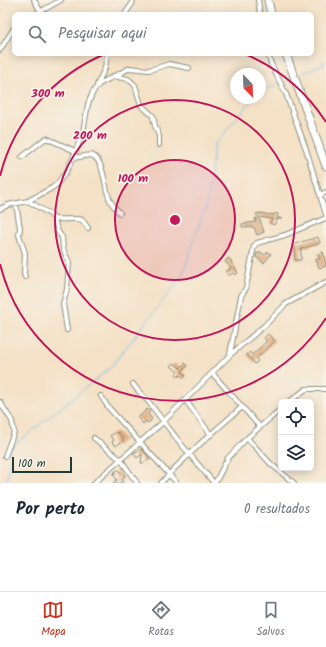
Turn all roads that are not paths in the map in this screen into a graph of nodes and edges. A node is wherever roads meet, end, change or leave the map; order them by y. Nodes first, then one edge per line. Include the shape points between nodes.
1 (34, 0) edge
2 (61, 0) edge
3 (132, 0) edge
4 (258, 0) edge
5 (268, 0) edge
6 (38, 12) edge
7 (40, 12) edge
8 (126, 12) edge
9 (260, 12) edge
10 (271, 12) edge
11 (12, 31) edge
12 (0, 50) edge
13 (106, 56) edge
14 (269, 56) edge
15 (287, 58) edge
16 (189, 68) dead end
17 (113, 76) junction
18 (96, 87) junction
19 (159, 145) dead end
20 (75, 151) junction
21 (22, 157) dead end
22 (73, 158) junction
23 (326, 166) edge
24 (326, 192) edge
25 (320, 194) junction
26 (28, 201) junction
27 (16, 204) junction
28 (0, 208) edge
29 (120, 213) dead end
30 (326, 214) edge
31 (326, 218) edge
32 (54, 220) junction
33 (88, 228) dead end
34 (25, 277) dead end
35 (326, 282) edge
36 (67, 330) dead end
37 (230, 355) junction
38 (212, 373) junction
39 (133, 384) dead end
40 (326, 389) edge
41 (101, 396) dead end
42 (293, 399) edge
43 (186, 401) junction
44 (0, 402) edge
45 (242, 407) junction
46 (278, 412) edge
47 (163, 422) junction
48 (260, 427) junction
49 (211, 435) junction
50 (94, 438) dead end
51 (247, 438) junction
52 (140, 443) junction
53 (189, 455) junction
54 (5, 456) dead end
55 (121, 460) junction
56 (169, 475) junction
57 (94, 483) edge
58 (137, 483) edge
59 (161, 483) edge
60 (177, 483) edge
61 (214, 483) edge
62 (294, 483) edge

1 - 6 street
2 - 7 street
3 - 8 street
4 - 9 street
5 - 10 highway
11 - 12 street
13 - 18 street via 105,68
14 - 25 street via 286,94
15 - 23 highway
16 - 17 street via 169,64 149,70 133,68
17 - 18 street
17 - 19 street via 128,79 135,86 141,105 153,116
18 - 20 street via 88,104 83,132
20 - 21 street via 46,138
20 - 22 street
22 - 26 street via 57,184
22 - 29 street via 92,155 97,158 109,199
24 - 25 street
25 - 30 street
26 - 27 street
26 - 32 street via 47,212
27 - 28 street
27 - 34 street via 19,235 25,252
31 - 37 street via 254,246
32 - 33 street via 78,219
32 - 36 street via 69,262 63,304
35 - 37 street via 286,304
37 - 38 street
38 - 43 street
38 - 45 street
39 - 47 street
40 - 42 street via 306,389
41 - 52 street
43 - 47 street
43 - 49 street
44 - 54 street via 12,420 14,432
45 - 48 street
45 - 49 street
46 - 48 street
47 - 52 street
47 - 53 street
48 - 51 street
49 - 53 street
50 - 55 street
51 - 61 street via 228,458
51 - 62 street via 271,464
52 - 55 street
52 - 56 street
53 - 56 street
53 - 61 street
55 - 57 street
55 - 58 street
56 - 59 street
56 - 60 street

